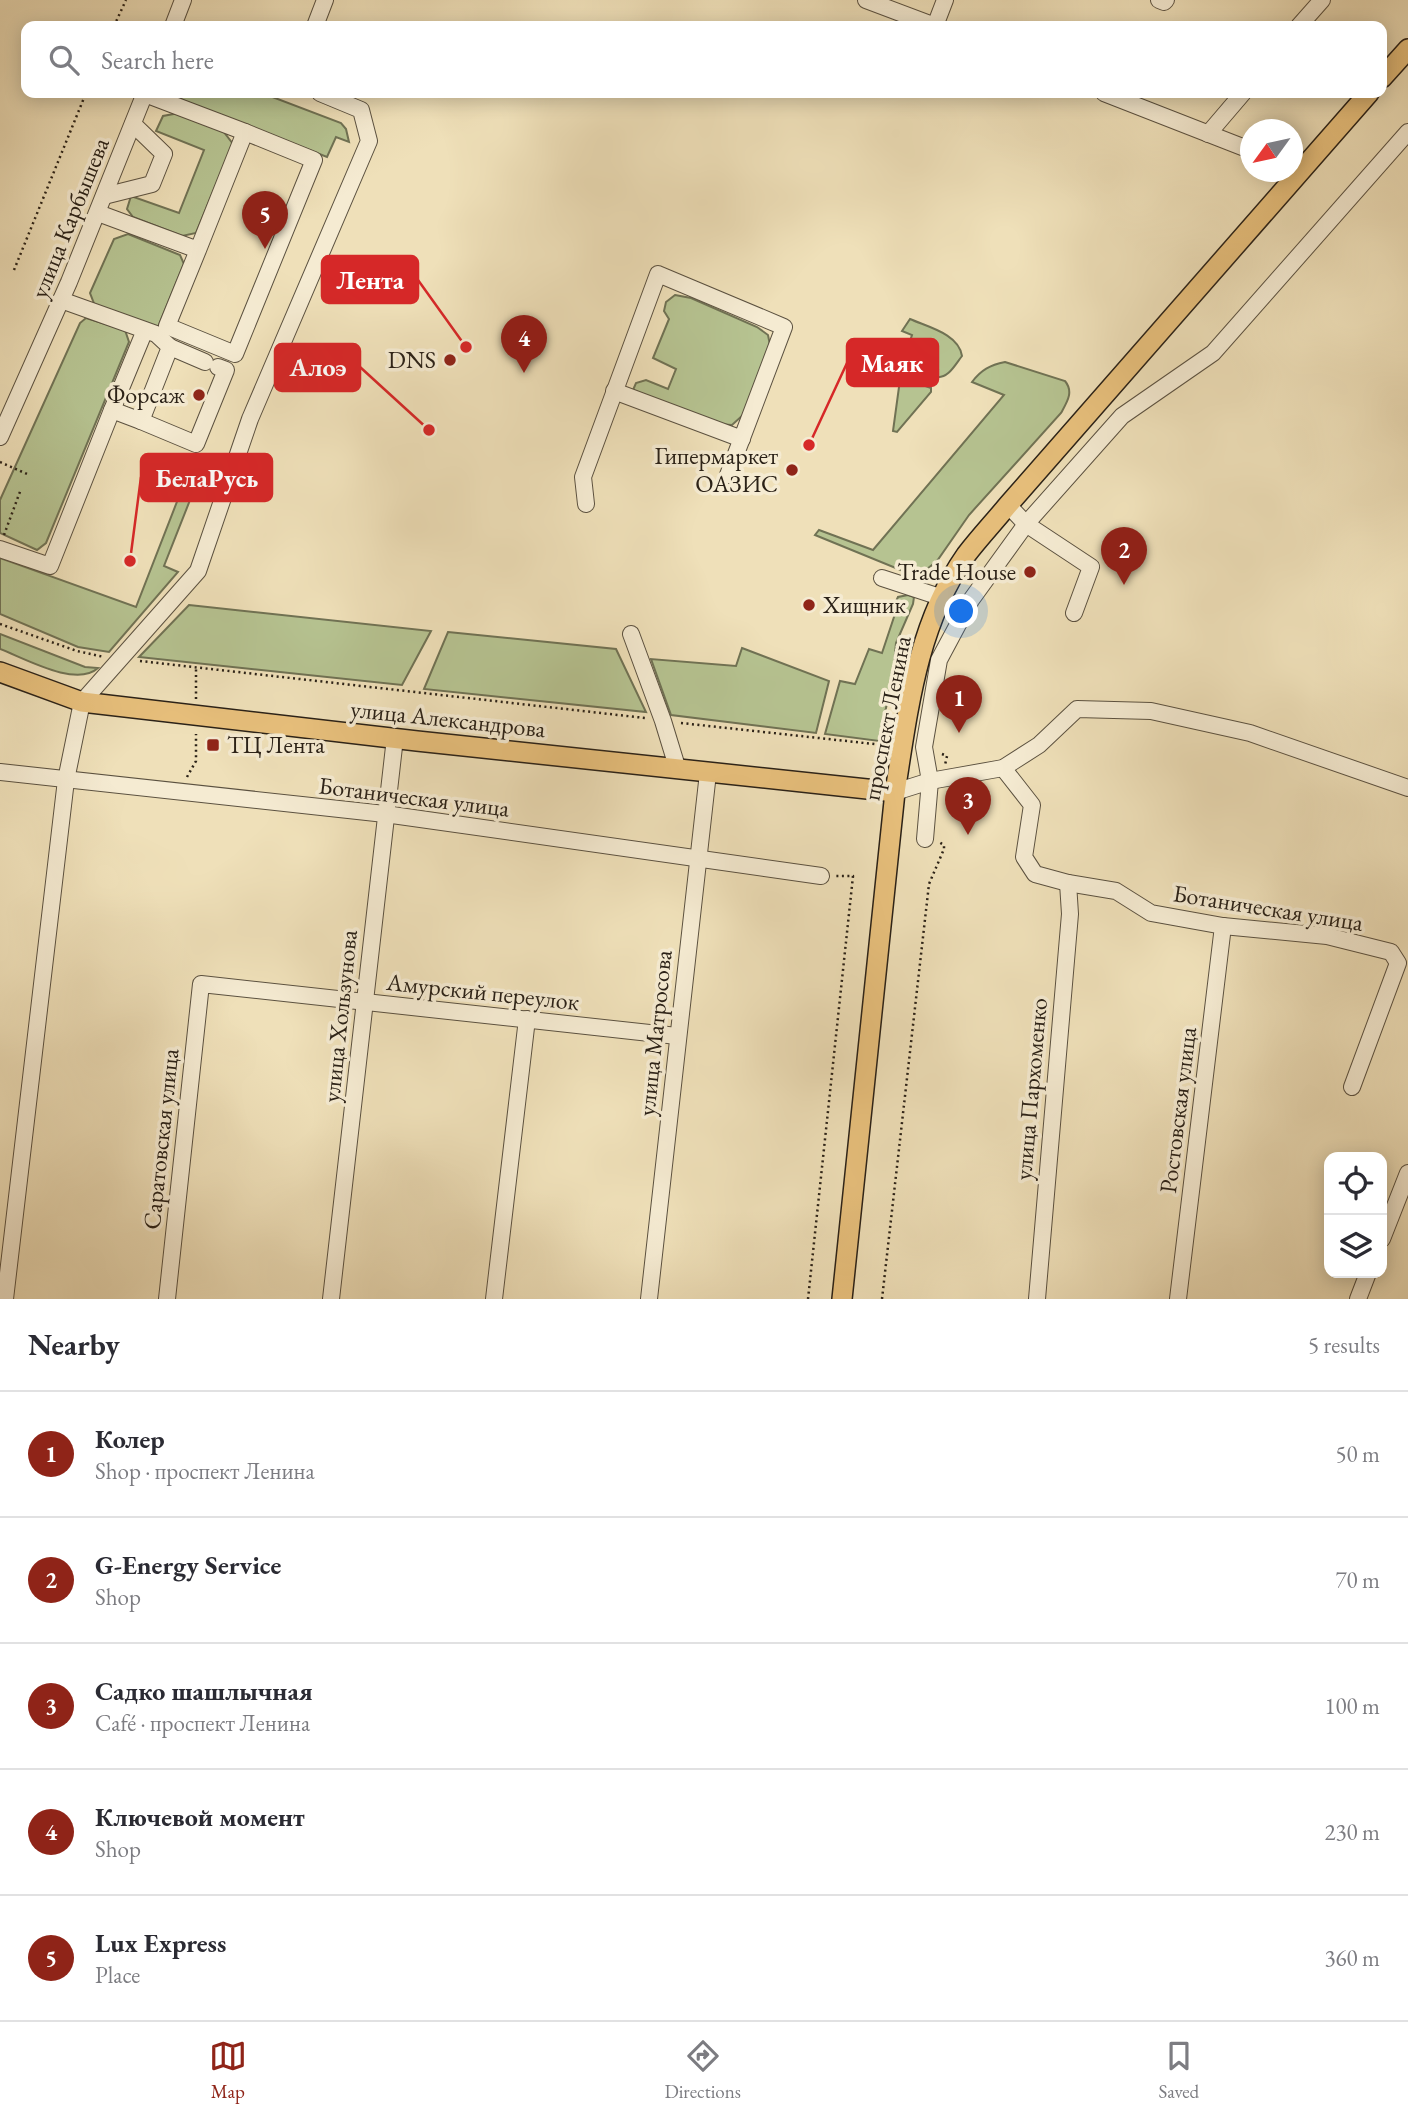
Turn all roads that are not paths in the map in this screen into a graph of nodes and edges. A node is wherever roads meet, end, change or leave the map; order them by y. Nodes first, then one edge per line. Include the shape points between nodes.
1 (183, 0) edge
2 (326, 0) edge
3 (866, 0) edge
4 (945, 0) edge
5 (1322, 0) edge
6 (175, 21) edge
7 (316, 21) edge
8 (922, 21) edge
9 (937, 21) edge
10 (1303, 21) edge
11 (1408, 48) edge
12 (1387, 72) edge
13 (143, 98) edge
14 (158, 98) edge
15 (332, 98) edge
16 (1117, 98) edge
17 (1239, 98) edge
18 (1364, 98) edge
19 (133, 124) junction
20 (245, 132) junction
21 (1408, 132) edge
22 (1208, 134) junction
23 (1240, 146) edge
24 (1303, 161) edge
25 (1284, 182) edge
26 (104, 196) junction
27 (98, 213) junction
28 (198, 250) junction
29 (61, 300) junction
30 (145, 330) junction
31 (170, 347) junction
32 (614, 391) junction
33 (111, 410) junction
34 (141, 421) junction
35 (0, 437) edge
36 (742, 439) junction
37 (728, 475) dead end
38 (586, 503) dead end
39 (1008, 505) junction
40 (1026, 524) junction
41 (2, 542) edge
42 (883, 578) dead end
43 (946, 591) junction
44 (971, 600) junction
45 (1073, 613) dead end
46 (631, 634) dead end
47 (0, 672) edge
48 (82, 702) junction
49 (395, 738) junction
50 (1003, 768) junction
51 (678, 770) junction
52 (0, 772) edge
53 (708, 772) junction
54 (66, 780) junction
55 (936, 780) junction
56 (1408, 788) edge
57 (895, 792) junction
58 (385, 814) junction
59 (930, 840) road end
60 (698, 858) junction
61 (821, 876) dead end
62 (1068, 883) junction
63 (1223, 926) junction
64 (201, 984) joint
65 (364, 1002) junction
66 (527, 1019) junction
67 (677, 1036) junction
68 (1352, 1087) dead end
69 (1408, 1173) edge
70 (1387, 1226) edge
71 (1366, 1278) edge
72 (5, 1299) edge
73 (167, 1299) edge
74 (331, 1299) edge
75 (494, 1299) edge
76 (649, 1299) edge
77 (842, 1299) edge
78 (1037, 1299) edge
79 (1178, 1299) edge
80 (1358, 1299) edge

1 - 6 street
2 - 7 street
3 - 8 street
4 - 9 street
5 - 10 street
11 - 12 main road
13 - 19 street, улица Карбышева
14 - 20 street
15 - 48 street via 361,110 369,142 250,419 198,571
16 - 22 street
17 - 22 street
18 - 24 main road, проспект Ленина
19 - 26 street, улица Карбышева
19 - 26 street via 164,154 152,184
20 - 28 street
20 - 28 street via 314,160 235,354 167,326
21 - 40 street via 1213,353 1122,416
22 - 23 street
25 - 39 main road, проспект Ленина
26 - 27 street, улица Карбышева
27 - 28 street
27 - 29 street, улица Карбышева
29 - 30 street
29 - 35 street, улица Карбышева
30 - 31 street
30 - 33 street
31 - 34 street
31 - 34 street via 226,370 196,444
32 - 36 street
32 - 36 street via 658,274 784,327
32 - 38 street via 583,477
33 - 34 street
33 - 41 street via 50,566
36 - 37 street
39 - 40 street
39 - 43 main road, проспект Ленина via 966,555
40 - 44 street
40 - 45 street via 1091,567
42 - 43 street
43 - 44 street
43 - 57 main road, проспект Ленина via 917,668
44 - 55 street via 939,660 924,747
46 - 51 street
47 - 48 main road, улица Александрова
48 - 49 main road, улица Александрова
48 - 54 street
49 - 51 main road, улица Александрова
49 - 58 street, улица Хользунова
50 - 55 street
50 - 56 street via 1039,744 1077,709 1151,711 1250,733
50 - 62 street, Ботаническая улица via 1032,804 1024,857 1035,874
51 - 53 main road, улица Александрова
52 - 54 street, Ботаническая улица
53 - 57 main road, улица Александрова
53 - 60 street, улица Матросова
54 - 58 street, Ботаническая улица
54 - 72 street
55 - 57 street
55 - 59 street
57 - 77 main road, проспект Ленина
58 - 60 street, Ботаническая улица
58 - 65 street, улица Хользунова
60 - 61 street, Ботаническая улица
60 - 67 street, улица Матросова
62 - 63 street, Ботаническая улица via 1116,891 1151,913
62 - 78 street, улица Пархоменко via 1070,914
63 - 68 street, Ботаническая улица via 1327,936 1391,952 1398,963
63 - 79 street, Ростовская улица
64 - 65 street, Амурский переулок
64 - 73 street, Саратовская улица
65 - 66 street, Амурский переулок
65 - 74 street, улица Хользунова
66 - 67 street, Амурский переулок
66 - 75 street
67 - 76 street, улица Матросова
69 - 70 street
71 - 80 street

